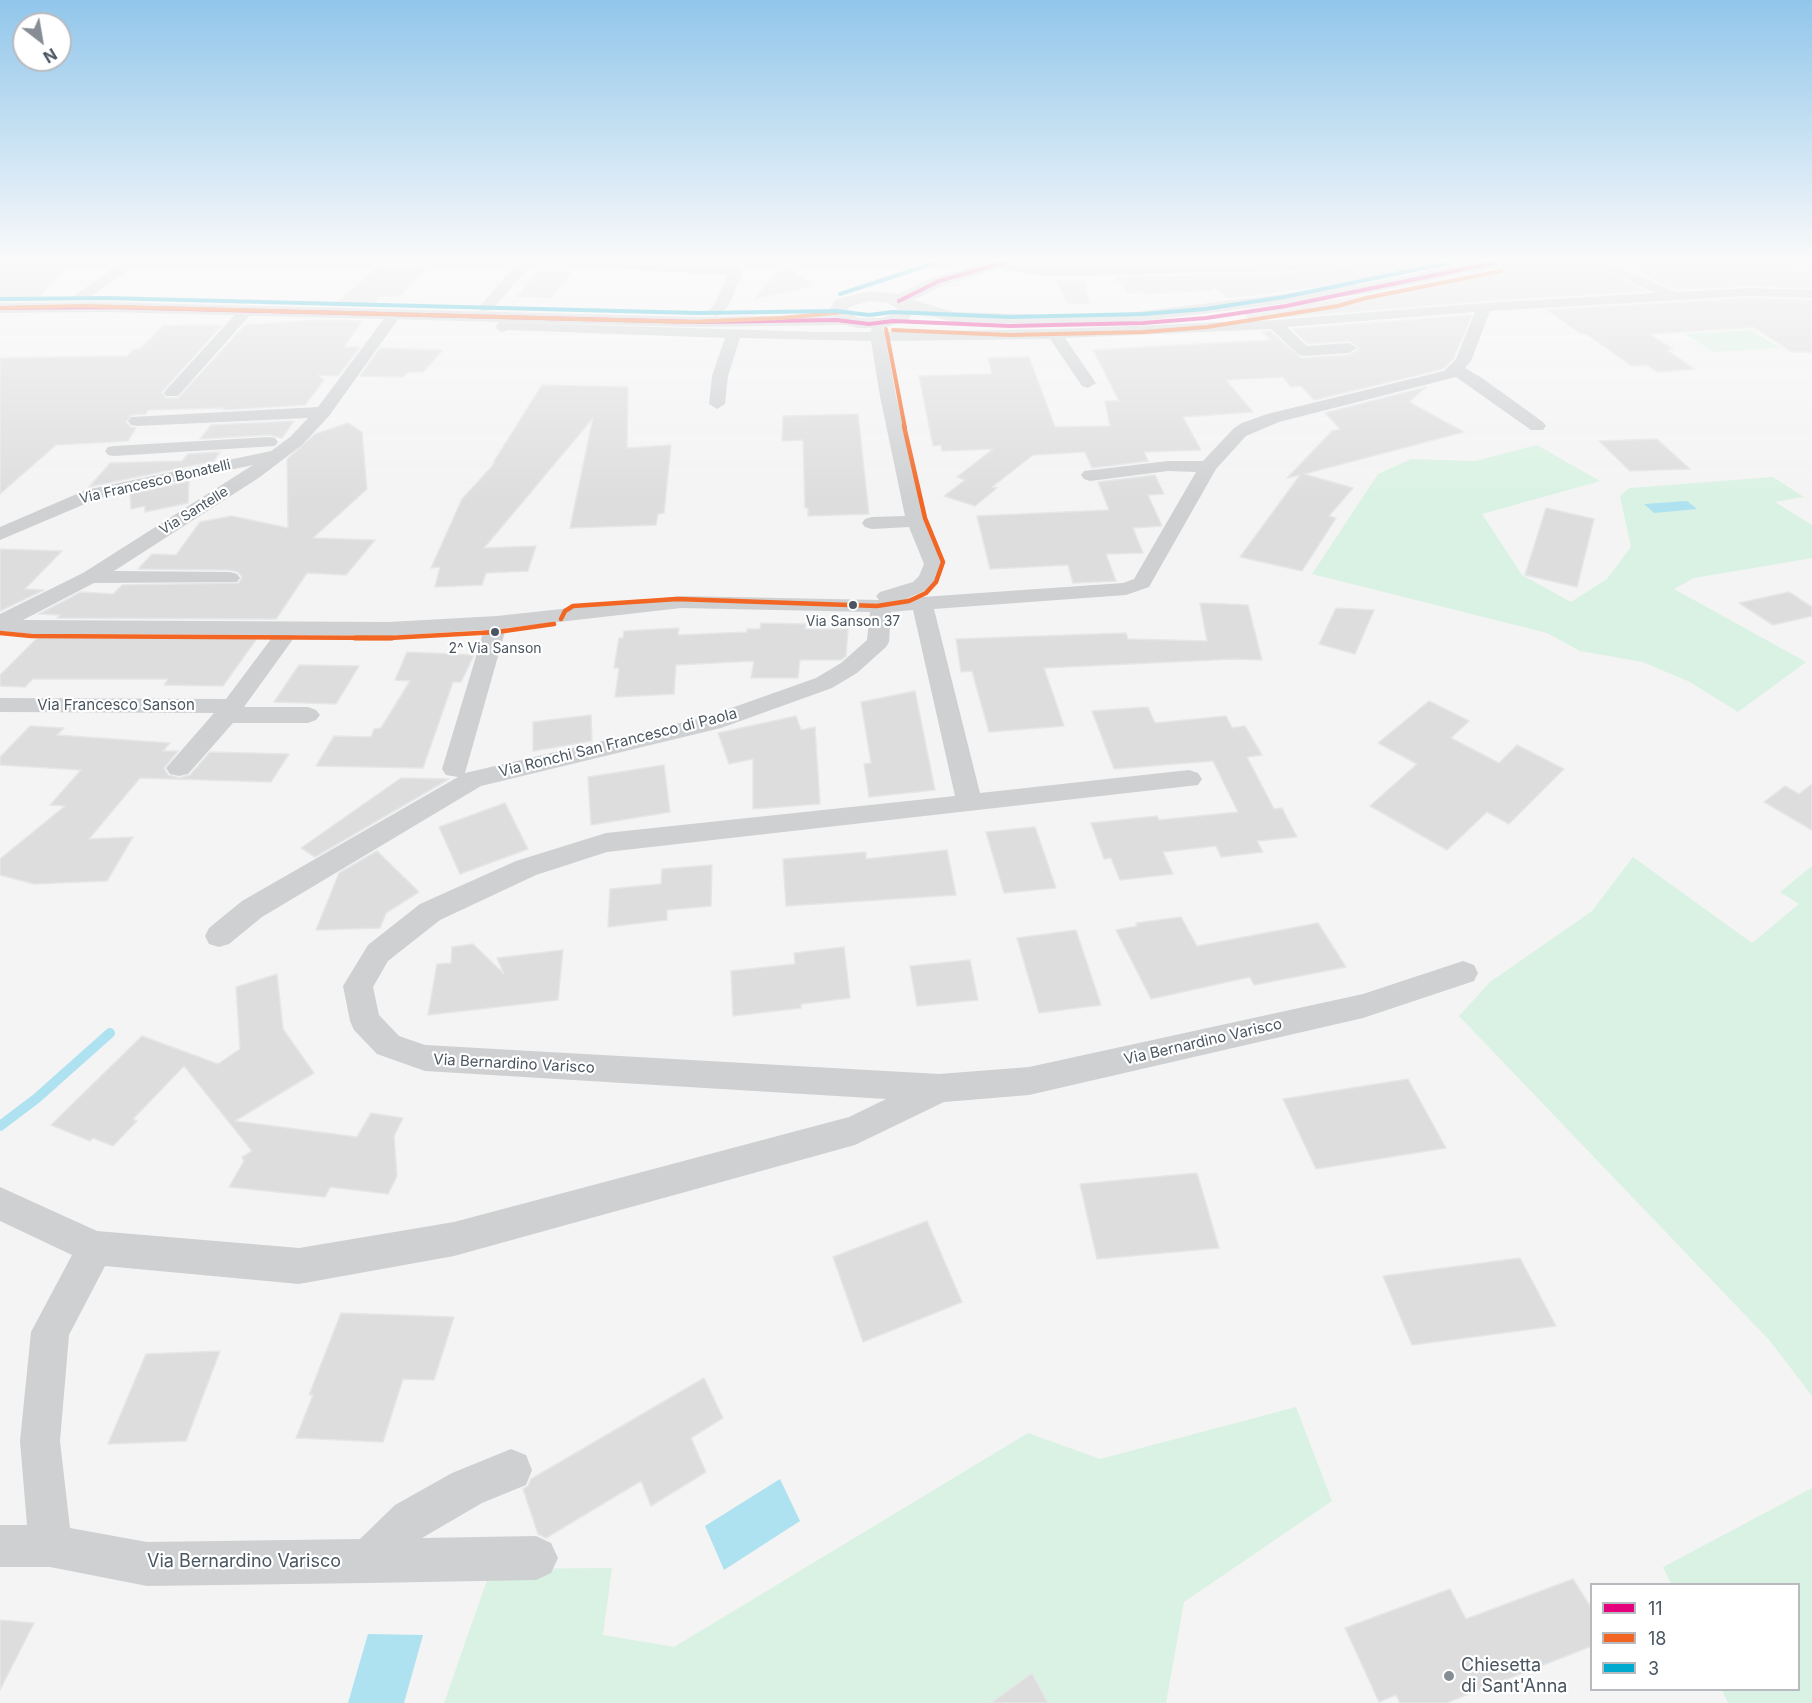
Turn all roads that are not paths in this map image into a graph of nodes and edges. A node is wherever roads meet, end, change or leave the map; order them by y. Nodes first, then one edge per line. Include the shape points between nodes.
1 (218, 341) edge
2 (374, 341) edge
3 (730, 341) edge
4 (883, 341) edge
5 (1060, 341) edge
6 (1294, 341) edge
7 (1471, 341) edge
8 (1349, 348) dead end
9 (1456, 370) junction
10 (1088, 383) dead end
11 (172, 393) dead end
12 (717, 404) dead end
13 (323, 412) junction
14 (137, 421) dead end
15 (1537, 426) dead end
16 (296, 441) junction
17 (114, 451) dead end
18 (279, 453) junction
19 (1208, 467) junction
20 (1090, 475) dead end
21 (916, 521) junction
22 (872, 523) dead end
23 (0, 534) edge
24 (90, 577) junction
25 (230, 578) dead end
26 (922, 603) junction
27 (881, 606) junction
28 (553, 615) junction
29 (0, 623) edge
30 (497, 623) junction
31 (291, 627) junction
32 (0, 705) edge
33 (229, 710) junction
34 (308, 715) dead end
35 (178, 768) dead end
36 (455, 769) dead end
37 (1189, 779) dead end
38 (969, 802) junction
39 (219, 936) dead end
40 (1463, 973) dead end
41 (939, 1088) junction
42 (0, 1203) edge
43 (95, 1248) junction
44 (511, 1470) dead end
45 (0, 1546) edge
46 (50, 1546) junction
47 (536, 1558) dead end
48 (368, 1561) junction

1 - 11 street
2 - 13 street, Via Santelle
3 - 12 street
4 - 21 street via 888,396
5 - 10 street
6 - 8 street via 1304,351
7 - 9 street
9 - 15 street
9 - 19 street via 1248,427
13 - 14 street
13 - 16 street, Via Santelle
16 - 17 street
16 - 18 street, Via Santelle
18 - 23 street, Via Francesco Bonatelli via 93,494
18 - 24 street, Via Santelle via 254,473
19 - 20 street via 1168,466
19 - 26 street via 1142,583 1126,589
21 - 22 street
21 - 28 street via 934,564 920,586 906,592 876,597 665,591 570,597 558,605
24 - 25 street, Via Santelle
24 - 29 street, Via Santelle
26 - 27 street
26 - 38 street
27 - 28 street via 681,602
27 - 39 street, Via Ronchi San Francesco di Paola via 878,642 849,668 824,683 712,723 473,779 252,909
28 - 30 street
29 - 31 street via 31,627
30 - 31 street via 389,629
30 - 36 street
31 - 33 street
32 - 33 street, Via Francesco Sanson
33 - 34 street, Via Francesco Sanson
33 - 35 street
37 - 38 street, Via Bernardino Varisco
38 - 41 street, Via Bernardino Varisco via 606,843 526,868 430,912 378,953 358,986 365,1021 387,1045 425,1058
40 - 41 street, Via Bernardino Varisco via 1363,1006 1029,1081
41 - 43 street, Via Bernardino Varisco via 855,1130 454,1239 298,1266
42 - 43 street, Via Bernardino Varisco
43 - 46 street via 50,1332 40,1441
44 - 48 street via 467,1488 410,1520
45 - 46 street, Via Bernardino Varisco
46 - 48 street, Via Bernardino Varisco via 147,1564
47 - 48 street, Via Bernardino Varisco

